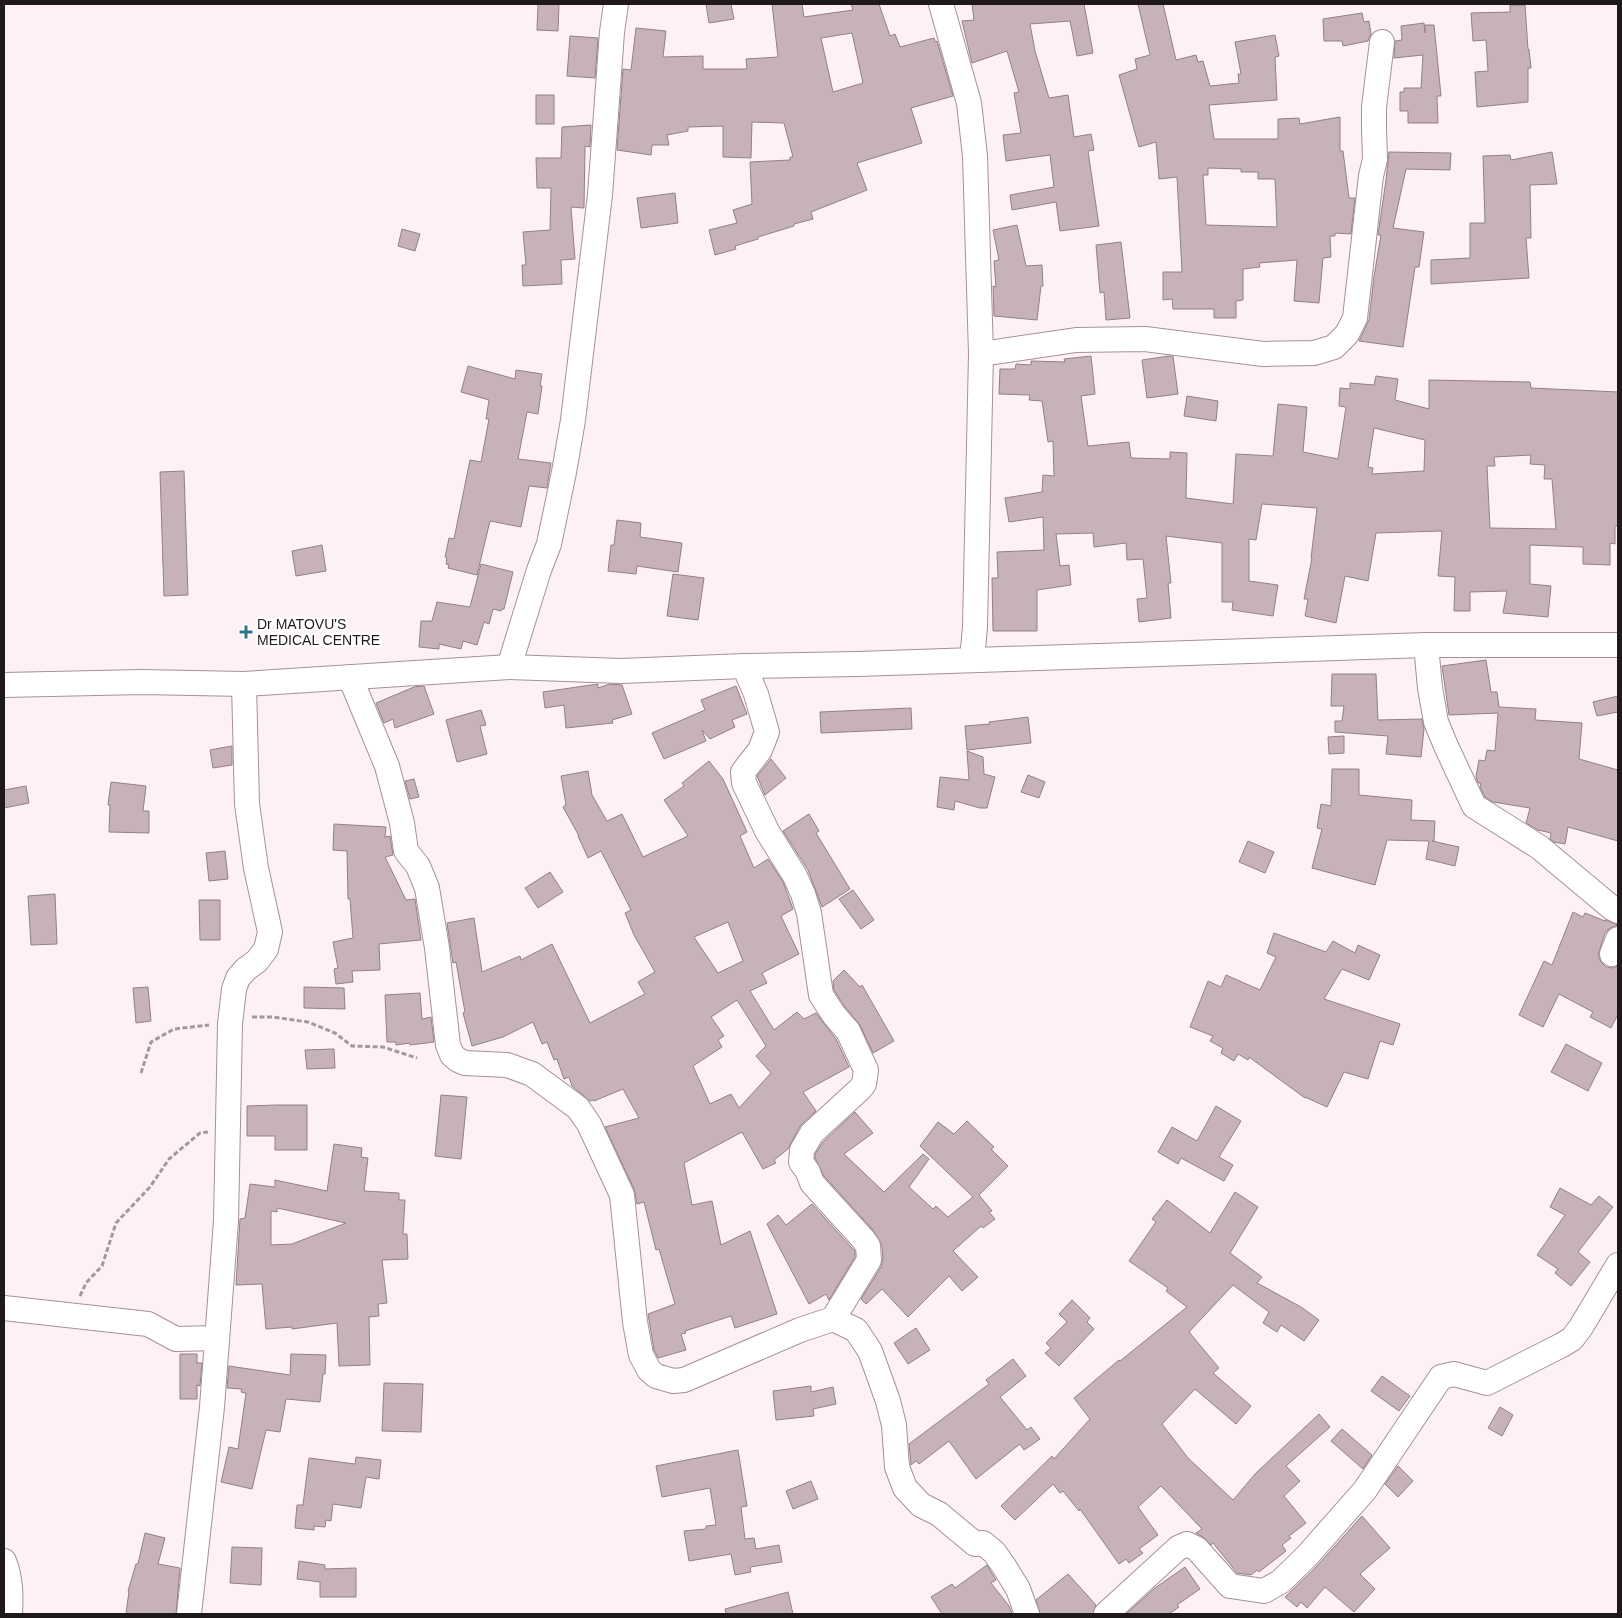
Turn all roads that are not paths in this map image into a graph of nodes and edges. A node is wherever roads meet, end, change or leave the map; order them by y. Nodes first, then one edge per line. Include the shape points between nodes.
1 (616, 4) edge
2 (941, 4) edge
3 (1382, 42) dead end
4 (981, 354) junction
5 (1426, 645) junction
6 (1618, 645) edge
7 (972, 660) junction
8 (744, 666) junction
9 (509, 667) junction
10 (350, 677) junction
11 (244, 684) junction
12 (4, 685) edge
13 (1618, 911) edge
14 (1618, 1265) edge
15 (4, 1308) edge
16 (833, 1319) junction
17 (217, 1338) junction
18 (4, 1561) edge
19 (10, 1614) edge
20 (189, 1614) edge
21 (1028, 1614) edge
22 (1106, 1614) edge

1 - 9 street via 600,195 568,446 549,544
2 - 4 street via 969,103 975,156
3 - 4 street via 1374,107 1375,158 1355,318 1347,334 1334,347 1314,354 1263,354 1145,339 1076,340
4 - 7 street
5 - 6 street
5 - 7 street
5 - 13 street via 1436,722 1474,806 1540,847
7 - 8 street
8 - 9 street via 621,671
8 - 16 street via 767,732 760,750 743,772 744,783 767,831 795,876 810,913 821,995 848,1031 866,1070 860,1089 812,1133 802,1150 801,1162 812,1183 868,1246 868,1260 863,1272
9 - 10 street
10 - 11 street
10 - 16 street via 387,766 406,851 418,866 427,888 452,1055 465,1063 507,1065 532,1074 578,1108 589,1124 622,1195 635,1322 641,1355 649,1370 666,1380 684,1380
11 - 12 street
11 - 17 street via 248,804 256,868 270,932 266,949 238,978 234,988 230,1024 226,1221
14 - 22 street via 1572,1339 1487,1383 1454,1374 1441,1377 1365,1490 1280,1582 1264,1591 1230,1586 1197,1549 1187,1544 1178,1548
15 - 17 street via 148,1324 176,1339
16 - 21 street via 856,1330 870,1351 888,1401 894,1425 897,1468 905,1488 921,1505 939,1514 975,1544 983,1543 994,1552 1018,1589
17 - 20 street
18 - 19 street via 11,1595

